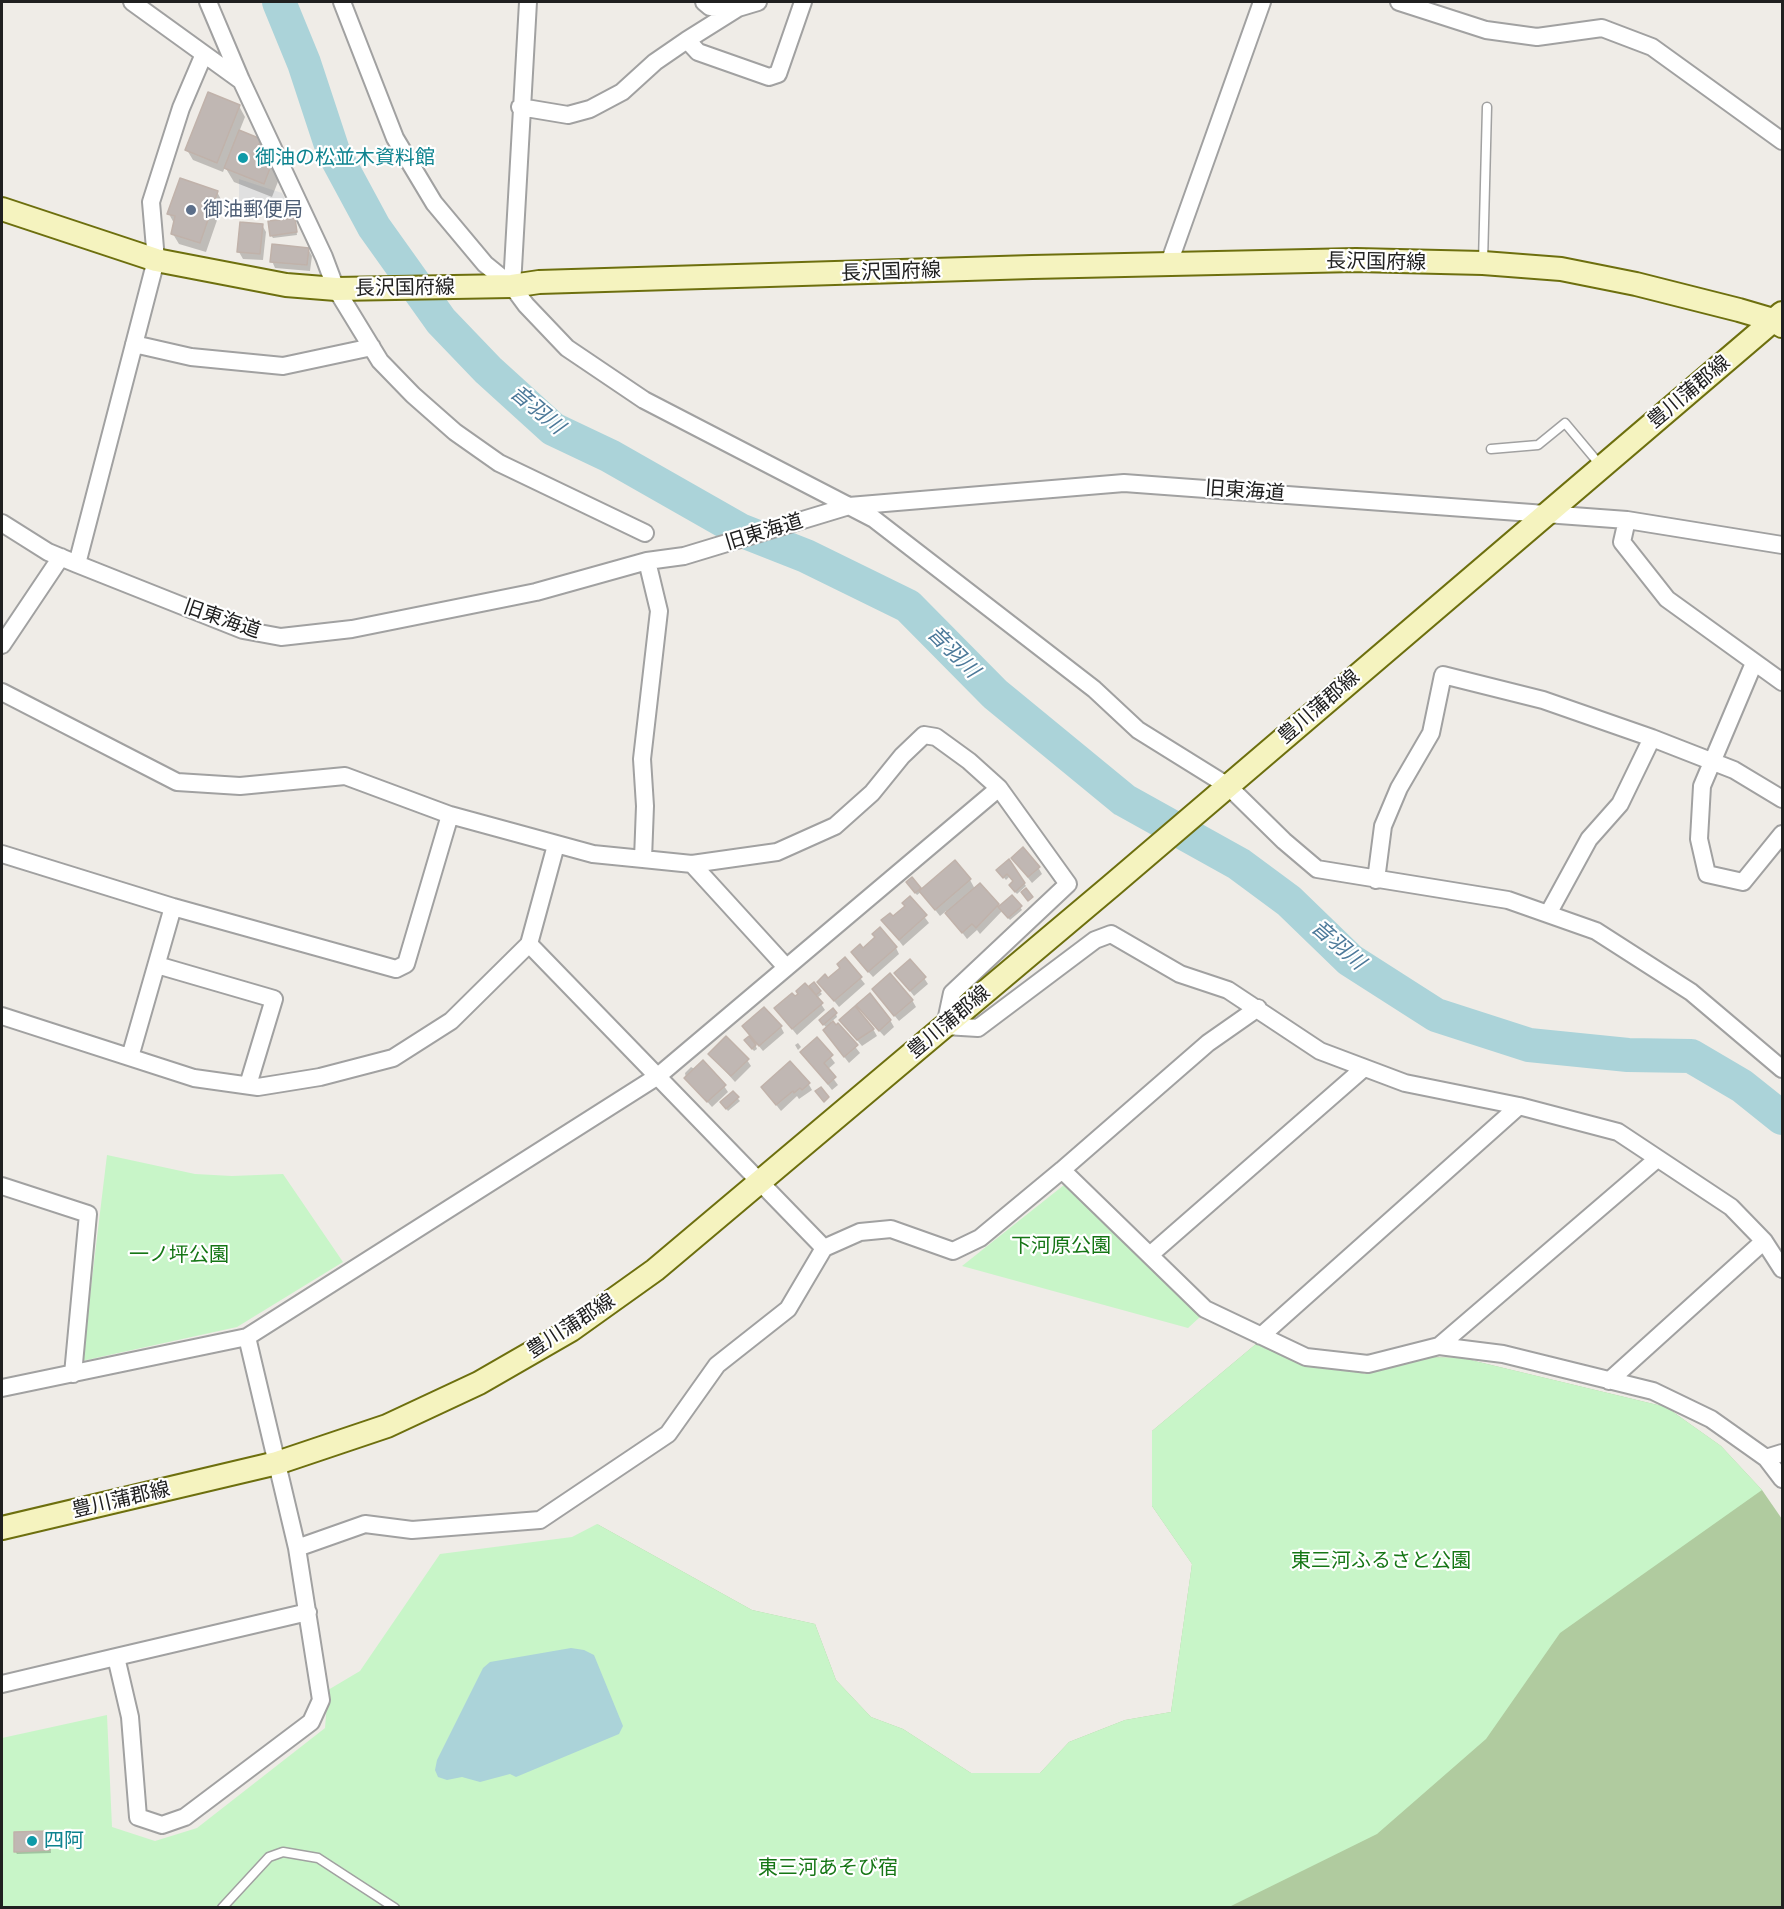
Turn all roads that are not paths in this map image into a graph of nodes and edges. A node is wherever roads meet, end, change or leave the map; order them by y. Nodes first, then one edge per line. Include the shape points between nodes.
1 (132, 2) edge
2 (208, 2) edge
3 (342, 2) edge
4 (528, 2) edge
5 (704, 2) edge
6 (758, 2) edge
7 (803, 2) edge
8 (1262, 2) edge
9 (1399, 2) edge
10 (738, 8) junction
11 (687, 40) junction
12 (204, 54) junction
13 (241, 80) junction
14 (520, 107) junction
15 (1487, 107) dead end
16 (1782, 141) edge
17 (2, 209) edge
18 (156, 260) junction
19 (1483, 263) junction
20 (1168, 266) junction
21 (502, 286) junction
22 (341, 289) junction
23 (1779, 320) edge
24 (134, 344) junction
25 (372, 347) junction
26 (1491, 449) dead end
27 (1601, 466) junction
28 (849, 506) junction
29 (1546, 512) junction
30 (1627, 520) junction
31 (2, 523) edge
32 (645, 533) dead end
33 (1782, 545) edge
34 (61, 557) junction
35 (647, 561) junction
36 (77, 564) junction
37 (2, 645) edge
38 (1754, 663) junction
39 (1782, 682) edge
40 (2, 692) edge
41 (1652, 738) junction
42 (1712, 762) junction
43 (999, 788) junction
44 (1224, 790) junction
45 (1782, 799) edge
46 (450, 815) junction
47 (1782, 834) edge
48 (556, 845) junction
49 (2, 854) edge
50 (643, 858) junction
51 (692, 864) junction
52 (1377, 880) junction
53 (173, 906) junction
54 (1548, 914) junction
55 (529, 944) junction
56 (157, 965) junction
57 (786, 967) junction
58 (1258, 1008) junction
59 (2, 1016) edge
60 (945, 1026) junction
61 (130, 1058) junction
62 (1364, 1068) junction
63 (1782, 1070) edge
64 (658, 1076) junction
65 (248, 1085) junction
66 (1518, 1106) junction
67 (1658, 1159) junction
68 (1062, 1170) junction
69 (759, 1181) junction
70 (2, 1186) edge
71 (1764, 1241) junction
72 (824, 1248) junction
73 (1150, 1254) junction
74 (1782, 1269) edge
75 (1262, 1336) junction
76 (247, 1337) junction
77 (1439, 1346) junction
78 (73, 1374) junction
79 (1609, 1381) junction
80 (2, 1388) edge
81 (1774, 1455) edge
82 (276, 1463) junction
83 (1782, 1479) edge
84 (2, 1528) edge
85 (297, 1548) junction
86 (308, 1612) junction
87 (116, 1657) junction
88 (2, 1684) edge
89 (222, 1908) edge
90 (394, 1908) edge

1 - 12 street
2 - 13 street
3 - 21 street via 395,138 434,204
4 - 14 street
5 - 10 street via 710,7
6 - 10 street
7 - 11 street via 778,74 769,77 698,52
8 - 20 street
9 - 16 street via 1486,30 1537,38 1602,28 1652,47
10 - 11 street
11 - 14 street via 622,92 591,109 568,115
12 - 13 street
12 - 18 street via 181,108 151,202
13 - 22 street
14 - 21 street
15 - 19 lane
17 - 18 main road, 長沢国府線
18 - 22 main road, 長沢国府線 via 286,285
18 - 24 street
19 - 20 main road, 長沢国府線 via 1356,260
19 - 23 main road, 長沢国府線 via 1561,269
20 - 21 main road, 長沢国府線 via 729,276
21 - 22 main road, 長沢国府線
21 - 28 street via 567,348 644,400
22 - 25 street
23 - 27 main road, 豊川蒲郡線
24 - 25 street via 191,357 283,366
24 - 36 street
25 - 32 street via 380,361 413,395 499,463
26 - 27 lane via 1538,445 1564,423
27 - 29 main road, 豊川蒲郡線
28 - 29 street, 旧東海道 via 1124,483
28 - 35 street, 旧東海道 via 684,556
28 - 44 street via 874,519 1085,682 1138,730
29 - 30 street, 旧東海道
29 - 44 main road, 豊川蒲郡線
30 - 33 street, 旧東海道
30 - 38 street via 1622,542 1667,599
31 - 34 street, 旧東海道
34 - 36 street, 旧東海道
34 - 37 street
35 - 36 street, 旧東海道 via 536,592 352,629 281,637 243,630
35 - 50 street via 659,611 642,759
38 - 39 street
38 - 42 street
40 - 46 street via 177,782 240,786 345,776
41 - 42 street
41 - 52 street via 1543,700 1443,675 1431,733 1399,788 1383,826
41 - 54 street via 1620,804 1589,839
42 - 45 street via 1734,770
42 - 47 street via 1702,786 1699,839 1707,874 1743,882
43 - 51 street via 969,760 936,737 924,735 872,793 835,826 777,852
43 - 57 street
43 - 60 street via 1068,884 952,993
44 - 52 street via 1317,869
44 - 60 main road, 豊川蒲郡線
46 - 48 street
46 - 53 street via 406,964 396,969
48 - 50 street via 592,854
48 - 55 street
49 - 53 street
50 - 51 street
51 - 57 street
52 - 54 street via 1508,900
53 - 56 street
54 - 63 street via 1596,932 1691,992
55 - 64 street
55 - 65 street via 451,1021 393,1058 320,1077 258,1087
56 - 61 street
56 - 65 street via 274,999
57 - 64 street
58 - 60 street via 1228,990 1180,974 1111,934 1095,940 978,1028
58 - 62 street via 1320,1051
58 - 68 street via 1208,1043
59 - 61 street
60 - 69 main road, 豊川蒲郡線
61 - 65 street via 194,1078
62 - 66 street via 1405,1083
62 - 73 street
64 - 69 street
64 - 76 street
66 - 67 street via 1618,1132
66 - 75 street
67 - 71 street via 1731,1207
67 - 77 street
68 - 72 street via 980,1238 953,1251 891,1229 860,1232
68 - 73 street
69 - 72 street
69 - 82 main road, 豊川蒲郡線 via 655,1270 571,1330 479,1383 387,1426
70 - 78 street via 88,1214
71 - 74 street
71 - 79 street
72 - 85 street via 788,1309 717,1365 668,1434 540,1520 412,1530 364,1524
73 - 75 street via 1205,1309
75 - 77 street via 1306,1357 1368,1364
76 - 78 street
76 - 82 street
77 - 79 street via 1503,1354
78 - 80 street
79 - 81 street via 1653,1390
81 - 83 street
82 - 84 main road, 豊川蒲郡線
82 - 85 street
85 - 86 street
86 - 87 street
86 - 87 street via 321,1700 311,1722 185,1816 162,1825 138,1817 130,1717
87 - 88 street
89 - 90 lane via 269,1857 283,1852 318,1858

